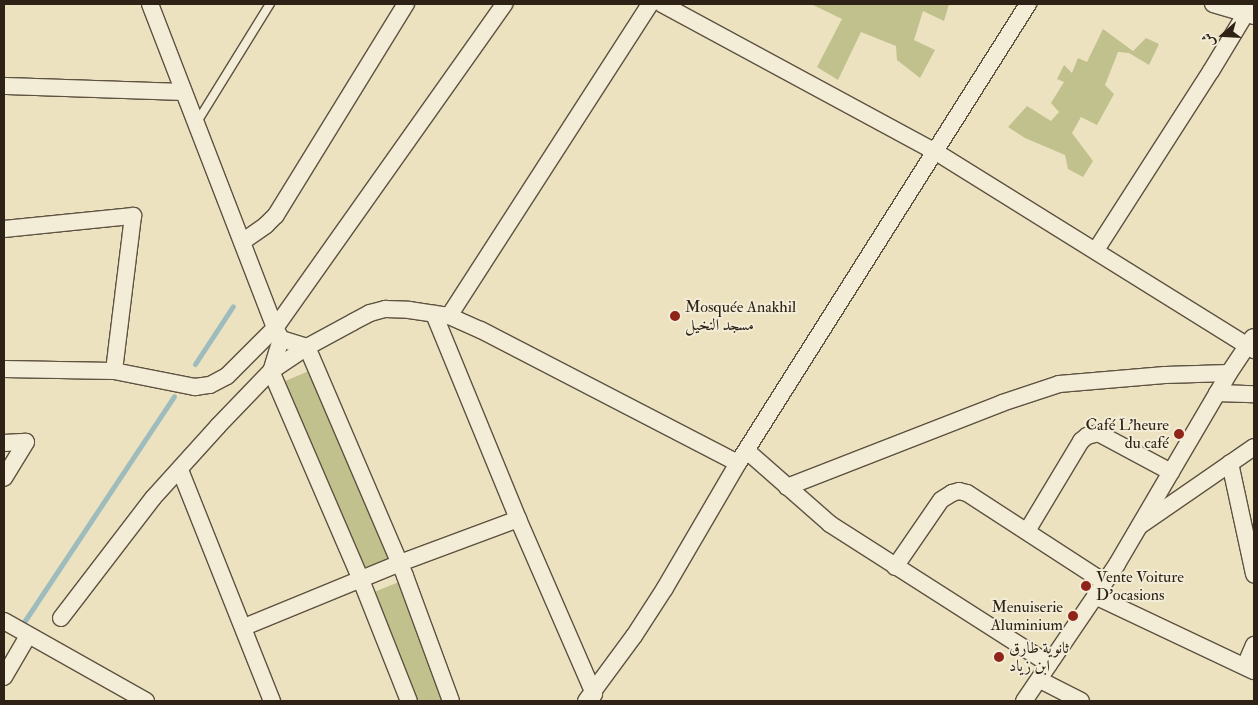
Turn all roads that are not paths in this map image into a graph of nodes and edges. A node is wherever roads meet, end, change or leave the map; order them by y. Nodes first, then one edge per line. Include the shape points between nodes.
1 (150, 4) edge
2 (270, 4) edge
3 (406, 4) edge
4 (504, 4) edge
5 (650, 4) edge
6 (662, 4) edge
7 (1028, 4) edge
8 (1213, 4) edge
9 (1249, 11) edge
10 (4, 86) edge
11 (183, 92) junction
12 (196, 124) junction
13 (936, 152) junction
14 (4, 229) edge
15 (242, 242) junction
16 (1096, 250) junction
17 (441, 315) junction
18 (278, 333) junction
19 (1252, 344) edge
20 (307, 347) junction
21 (4, 369) edge
22 (114, 371) junction
23 (271, 371) junction
24 (1229, 373) junction
25 (1217, 393) junction
26 (1254, 394) edge
27 (4, 443) edge
28 (1254, 447) edge
29 (743, 457) junction
30 (1230, 463) junction
31 (180, 470) junction
32 (1171, 472) junction
33 (4, 478) edge
34 (787, 487) junction
35 (518, 519) junction
36 (1136, 528) junction
37 (1027, 531) junction
38 (400, 563) junction
39 (895, 567) junction
40 (1254, 574) edge
41 (361, 580) junction
42 (1104, 582) junction
43 (1095, 596) junction
44 (61, 618) dead end
45 (6, 626) edge
46 (244, 627) junction
47 (28, 636) junction
48 (1254, 645) edge
49 (1049, 664) junction
50 (1250, 669) edge
51 (4, 677) edge
52 (1040, 680) junction
53 (590, 698) edge
54 (146, 701) edge
55 (272, 701) edge
56 (409, 701) edge
57 (451, 701) edge
58 (1024, 701) edge
59 (1078, 701) edge

1 - 11 street
2 - 12 lane
3 - 15 street via 276,214
4 - 18 street
5 - 17 street
6 - 13 street
7 - 13 street
8 - 9 street
9 - 16 street
10 - 11 street
11 - 12 street
12 - 15 street
13 - 16 street
13 - 29 street
14 - 22 street via 133,216
15 - 18 street
16 - 19 street
17 - 20 street via 385,309 370,313
17 - 29 street via 481,330
17 - 35 street
18 - 20 street
18 - 22 street via 226,376 210,384 187,386
18 - 23 street
19 - 24 street
20 - 23 street
20 - 38 street
21 - 22 street
23 - 31 street
23 - 41 street
24 - 25 street
24 - 34 street via 1058,384
25 - 26 street
25 - 32 street
27 - 33 street via 26,442
28 - 30 street
29 - 34 street
29 - 53 street via 665,588
30 - 36 street
30 - 40 street
31 - 44 street via 154,498
31 - 46 street
32 - 36 street
32 - 37 street via 1098,433 1087,436
34 - 39 street via 830,524
35 - 38 street
35 - 53 street
36 - 42 street
37 - 39 street via 966,493 952,493 941,500
37 - 42 street
38 - 41 street
38 - 57 street
39 - 49 street
41 - 46 street
41 - 56 street
42 - 43 street
43 - 49 street
43 - 50 street
45 - 47 street
46 - 55 street
47 - 51 street
47 - 54 street
48 - 50 street
49 - 52 street
52 - 58 street
52 - 59 street

